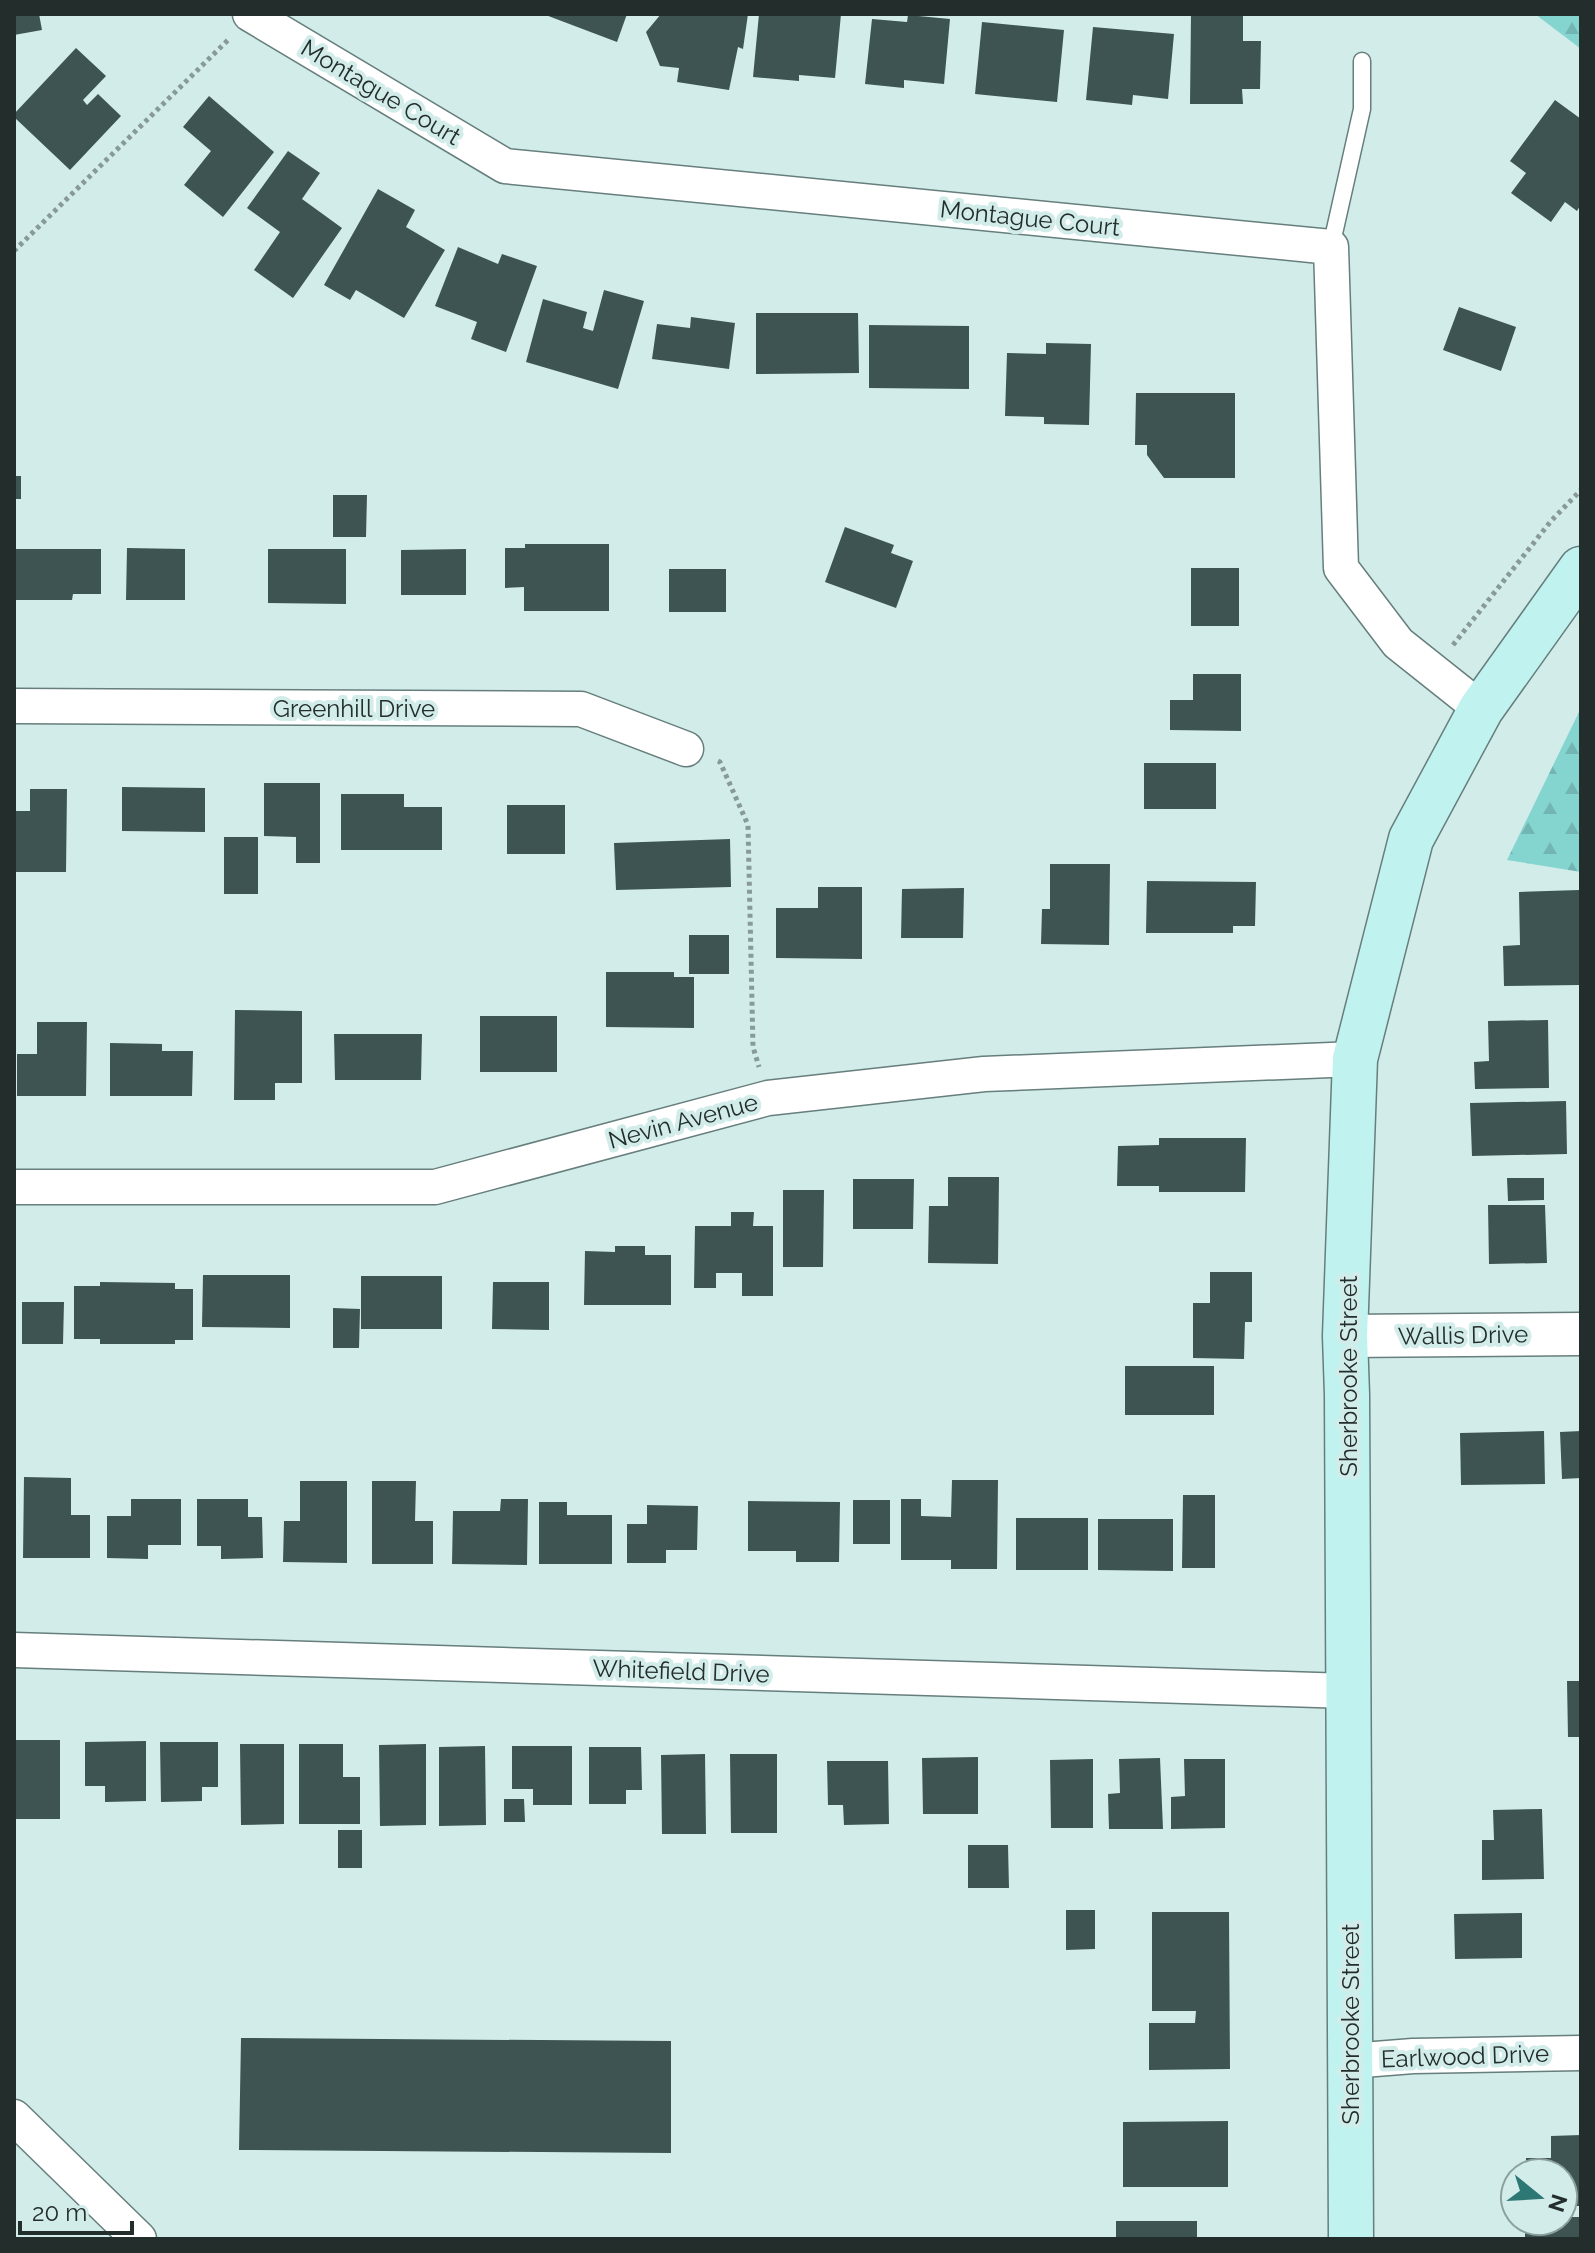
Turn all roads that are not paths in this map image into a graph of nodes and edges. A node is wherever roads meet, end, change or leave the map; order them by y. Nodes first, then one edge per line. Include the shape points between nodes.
1 (252, 15) edge
2 (1362, 61) dead end
3 (1331, 247) junction
4 (1581, 569) edge
5 (14, 706) edge
6 (1481, 709) junction
7 (686, 749) road end
8 (1355, 1059) junction
9 (14, 1187) edge
10 (1581, 1334) edge
11 (1345, 1336) junction
12 (14, 1650) edge
13 (1348, 1691) junction
14 (1581, 2053) edge
15 (1350, 2061) junction
16 (14, 2117) edge
17 (139, 2239) edge
18 (1351, 2239) edge

1 - 3 street, Montague Court via 505,166
2 - 3 lane via 1362,109
3 - 6 street via 1341,568 1398,643
4 - 6 main road, Sherbrooke Street
5 - 7 street, Greenhill Drive via 581,709
6 - 8 main road, Sherbrooke Street via 1411,839
8 - 9 street, Nevin Avenue via 984,1074 768,1098 435,1187
8 - 11 main road, Sherbrooke Street
10 - 11 street, Wallis Drive
11 - 13 main road, Sherbrooke Street
12 - 13 street, Whitefield Drive
13 - 15 main road, Sherbrooke Street
14 - 15 street, Earlwood Drive
15 - 18 main road, Sherbrooke Street
16 - 17 street

